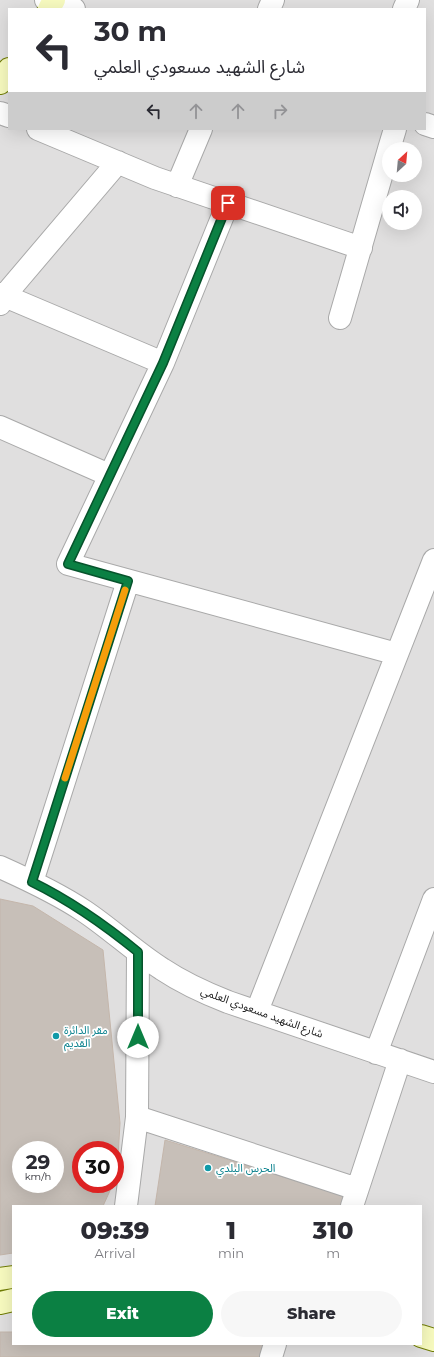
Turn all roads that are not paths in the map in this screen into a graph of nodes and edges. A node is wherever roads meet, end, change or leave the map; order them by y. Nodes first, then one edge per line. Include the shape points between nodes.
1 (50, 3) edge
2 (70, 8) edge
3 (8, 70) edge
4 (0, 82) edge
5 (40, 130) edge
6 (201, 130) edge
7 (395, 130) edge
8 (391, 142) edge
9 (118, 162) junction
10 (382, 174) edge
11 (177, 186) junction
12 (228, 203) junction
13 (361, 248) junction
14 (1, 298) edge
15 (340, 318) dead end
16 (163, 363) junction
17 (0, 427) edge
18 (109, 475) junction
19 (434, 560) edge
20 (128, 581) junction
21 (397, 654) junction
22 (0, 866) edge
23 (32, 882) junction
24 (434, 900) edge
25 (138, 952) junction
26 (257, 1011) junction
27 (376, 1053) junction
28 (400, 1060) junction
29 (434, 1072) edge
30 (137, 1117) junction
31 (354, 1197) edge
32 (126, 1205) edge
33 (12, 1277) edge
34 (0, 1279) edge
35 (12, 1300) edge
36 (0, 1303) edge
37 (422, 1336) edge
38 (434, 1340) edge
39 (275, 1345) edge
40 (271, 1357) edge

1 - 2 street
3 - 4 main road
5 - 9 street
6 - 11 street
7 - 8 street
9 - 11 street
9 - 14 street
10 - 13 street
11 - 12 street
12 - 13 street
12 - 16 street
13 - 15 street
14 - 16 street
16 - 18 street
17 - 18 street
18 - 20 street via 68,564
19 - 21 street
20 - 21 street
20 - 23 street
21 - 26 street
22 - 23 street, شارع الشهيد مسعودي العلمي
23 - 25 street, شارع الشهيد مسعودي العلمي via 84,911
24 - 27 street
25 - 26 street, شارع الشهيد مسعودي العلمي via 183,982 228,1002
25 - 30 street
26 - 27 street, شارع الشهيد مسعودي العلمي
27 - 28 street, شارع الشهيد مسعودي العلمي
28 - 29 street, شارع الشهيد مسعودي العلمي
28 - 31 street
30 - 31 street
30 - 32 street
33 - 34 main road
35 - 36 main road
37 - 38 main road
39 - 40 street

